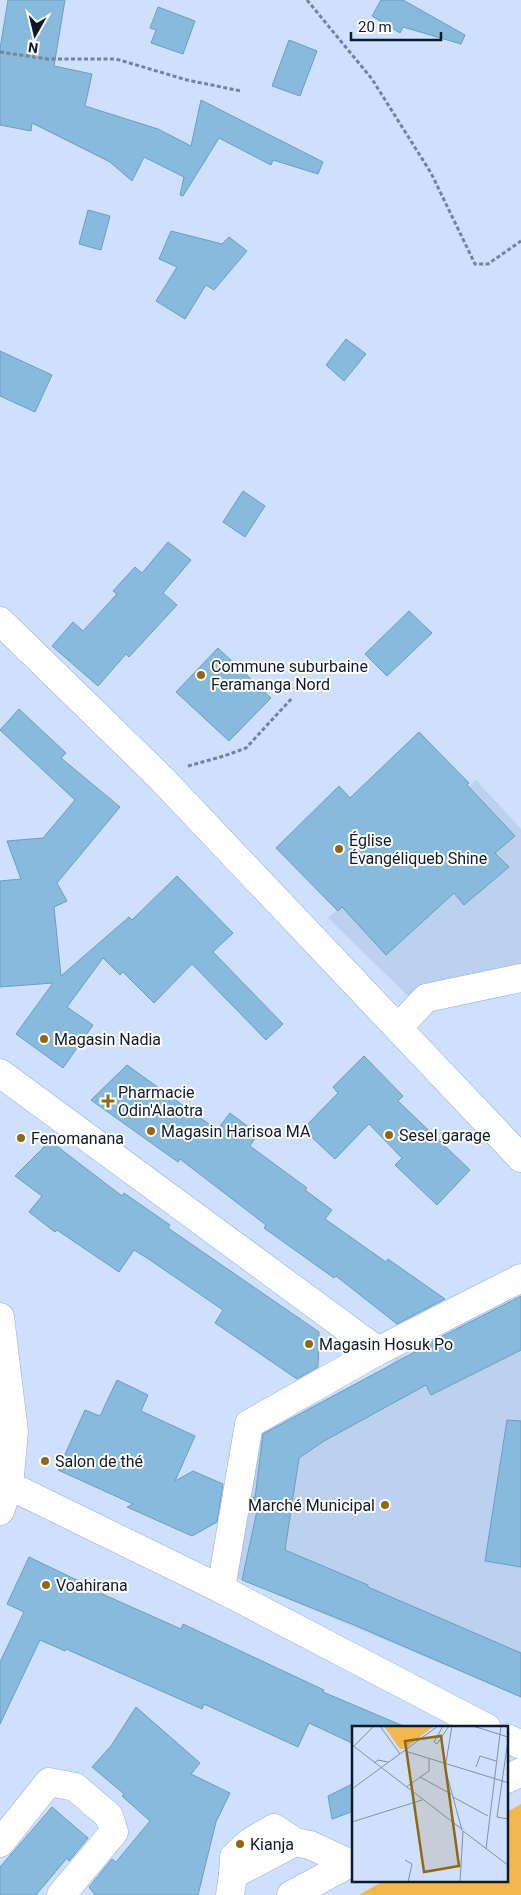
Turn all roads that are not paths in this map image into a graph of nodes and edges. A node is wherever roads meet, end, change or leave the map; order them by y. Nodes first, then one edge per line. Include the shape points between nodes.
1 (0, 621) edge
2 (521, 978) edge
3 (398, 1028) junction
4 (0, 1073) edge
5 (521, 1158) edge
6 (521, 1278) edge
7 (0, 1317) edge
8 (378, 1351) junction
9 (3, 1493) edge
10 (221, 1590) junction
11 (483, 1726) edge
12 (508, 1738) edge
13 (521, 1745) edge
14 (521, 1772) edge
15 (508, 1778) edge
16 (0, 1842) edge
17 (351, 1862) edge
18 (231, 1885) edge
19 (60, 1895) edge
20 (291, 1895) edge

1 - 3 street via 160,778
2 - 3 street via 426,998
3 - 5 street
4 - 8 street
6 - 8 street
7 - 9 street via 14,1432
8 - 10 street via 249,1424
9 - 10 street
10 - 11 street
12 - 13 street
14 - 15 street
16 - 19 street via 49,1782 75,1787 108,1816 114,1832
17 - 18 street via 295,1842 274,1828 250,1842 234,1857
17 - 20 street

